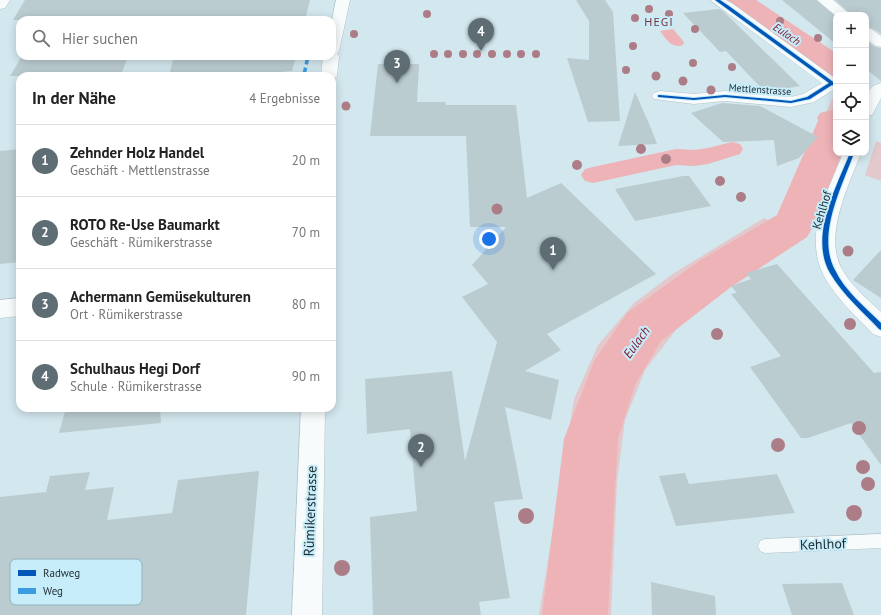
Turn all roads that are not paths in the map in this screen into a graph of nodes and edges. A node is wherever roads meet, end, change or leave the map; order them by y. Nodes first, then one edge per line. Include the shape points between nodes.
1 (3, 0) edge
2 (343, 0) edge
3 (717, 0) edge
4 (824, 0) edge
5 (0, 5) edge
6 (840, 12) edge
7 (336, 32) edge
8 (869, 34) edge
9 (881, 43) edge
10 (331, 60) edge
11 (329, 72) edge
12 (833, 85) edge
13 (660, 96) dead end
14 (851, 156) edge
15 (16, 307) edge
16 (0, 309) edge
17 (881, 326) edge
18 (313, 412) edge
19 (881, 542) edge
20 (765, 546) dead end
21 (307, 615) edge

1 - 5 street
2 - 7 street
3 - 12 street, Mettlenstrasse
4 - 6 street
8 - 9 street
10 - 11 street
12 - 13 street, Mettlenstrasse via 808,98 791,102 725,96 694,100
14 - 17 street, Kehlhof via 828,222 824,240 825,251 832,271 846,291
15 - 16 street
18 - 21 street, Rümikerstrasse
19 - 20 lane, Kehlhof

